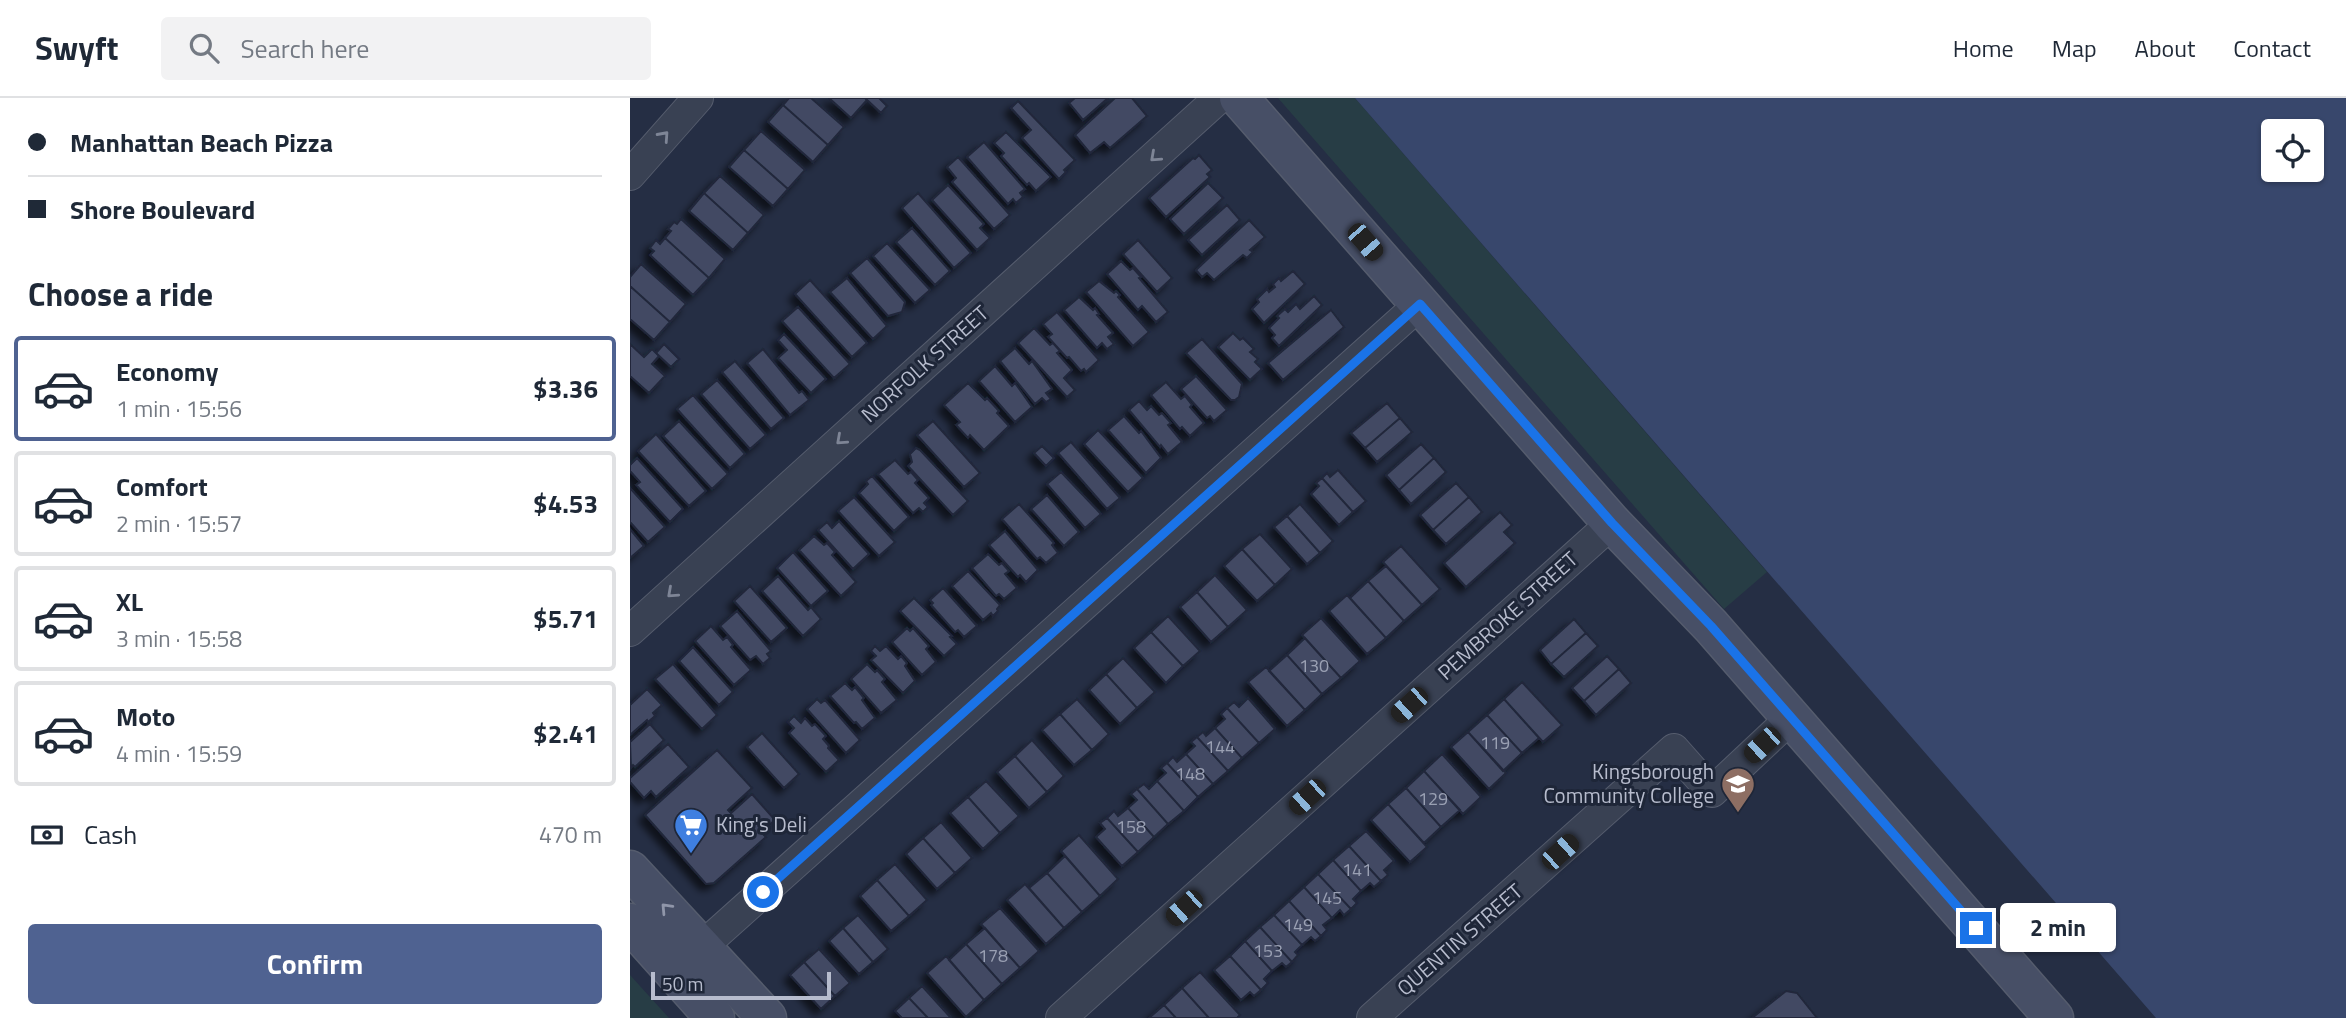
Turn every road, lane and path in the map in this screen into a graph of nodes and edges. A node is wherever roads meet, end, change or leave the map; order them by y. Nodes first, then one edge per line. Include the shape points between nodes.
1 (698, 98) edge
2 (1219, 98) edge
3 (1238, 98) edge
4 (630, 175) edge
5 (1420, 304) junction
6 (1612, 523) junction
7 (630, 631) edge
8 (1792, 717) junction
9 (630, 870) edge
10 (630, 923) edge
11 (702, 947) junction
12 (674, 972) junction
13 (715, 1018) edge
14 (767, 1018) edge
15 (1061, 1018) edge
16 (1372, 1018) edge
17 (2054, 1018) edge

4 -> 1 street
2 -> 7 street, NORFOLK STREET
3 - 5 main road
5 - 6 main road
5 - 11 street
6 - 8 main road
6 - 15 street, PEMBROKE STREET
8 - 16 street, QUENTIN STREET via 1713,792 1674,749
8 - 17 main road
11 -> 9 main road
10 - 12 main road
11 - 12 street
11 - 14 main road
12 - 13 main road

